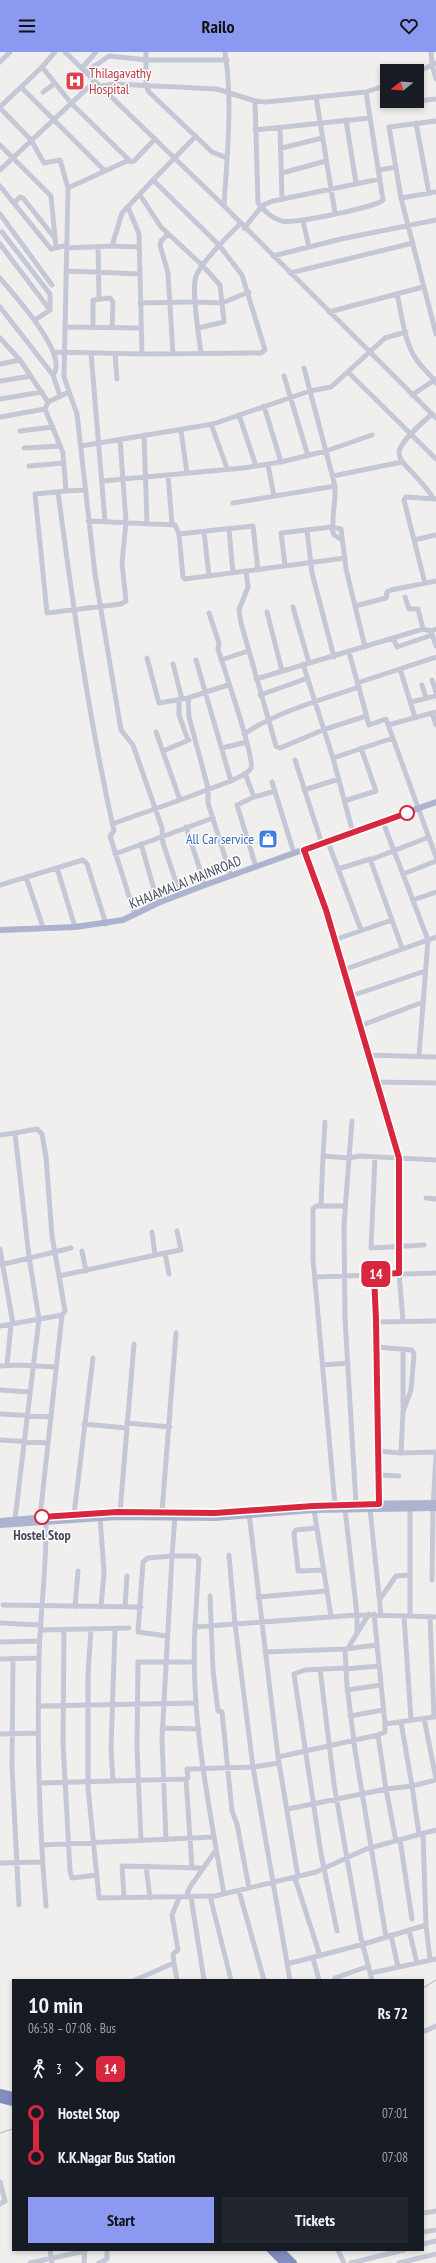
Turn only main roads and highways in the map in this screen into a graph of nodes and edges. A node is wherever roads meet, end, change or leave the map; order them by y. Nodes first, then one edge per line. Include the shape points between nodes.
1 (436, 802) edge
2 (0, 930) edge
3 (434, 1506) edge
4 (340, 1507) junction
5 (249, 1513) junction
6 (118, 1514) junction
7 (175, 1515) junction
8 (44, 1518) junction
9 (0, 1521) edge
10 (0, 1525) edge
11 (0, 2093) edge
12 (12, 2096) edge
13 (0, 2099) edge
14 (12, 2102) edge
15 (272, 2251) edge
16 (281, 2251) edge
17 (284, 2263) edge
18 (293, 2263) edge

1 - 2 main road, KHAJAMALAI MAINROAD via 158,902 135,915 106,924
3 - 4 main road via 370,1509
3 - 4 main road via 356,1504
4 - 5 main road
4 - 5 main road
5 - 7 main road
6 - 7 main road
6 - 7 main road via 162,1512
6 - 8 main road via 100,1517
6 - 8 main road via 74,1514
8 - 9 main road
8 - 10 main road
11 - 12 highway
13 - 14 highway
15 - 17 highway
16 - 18 highway

